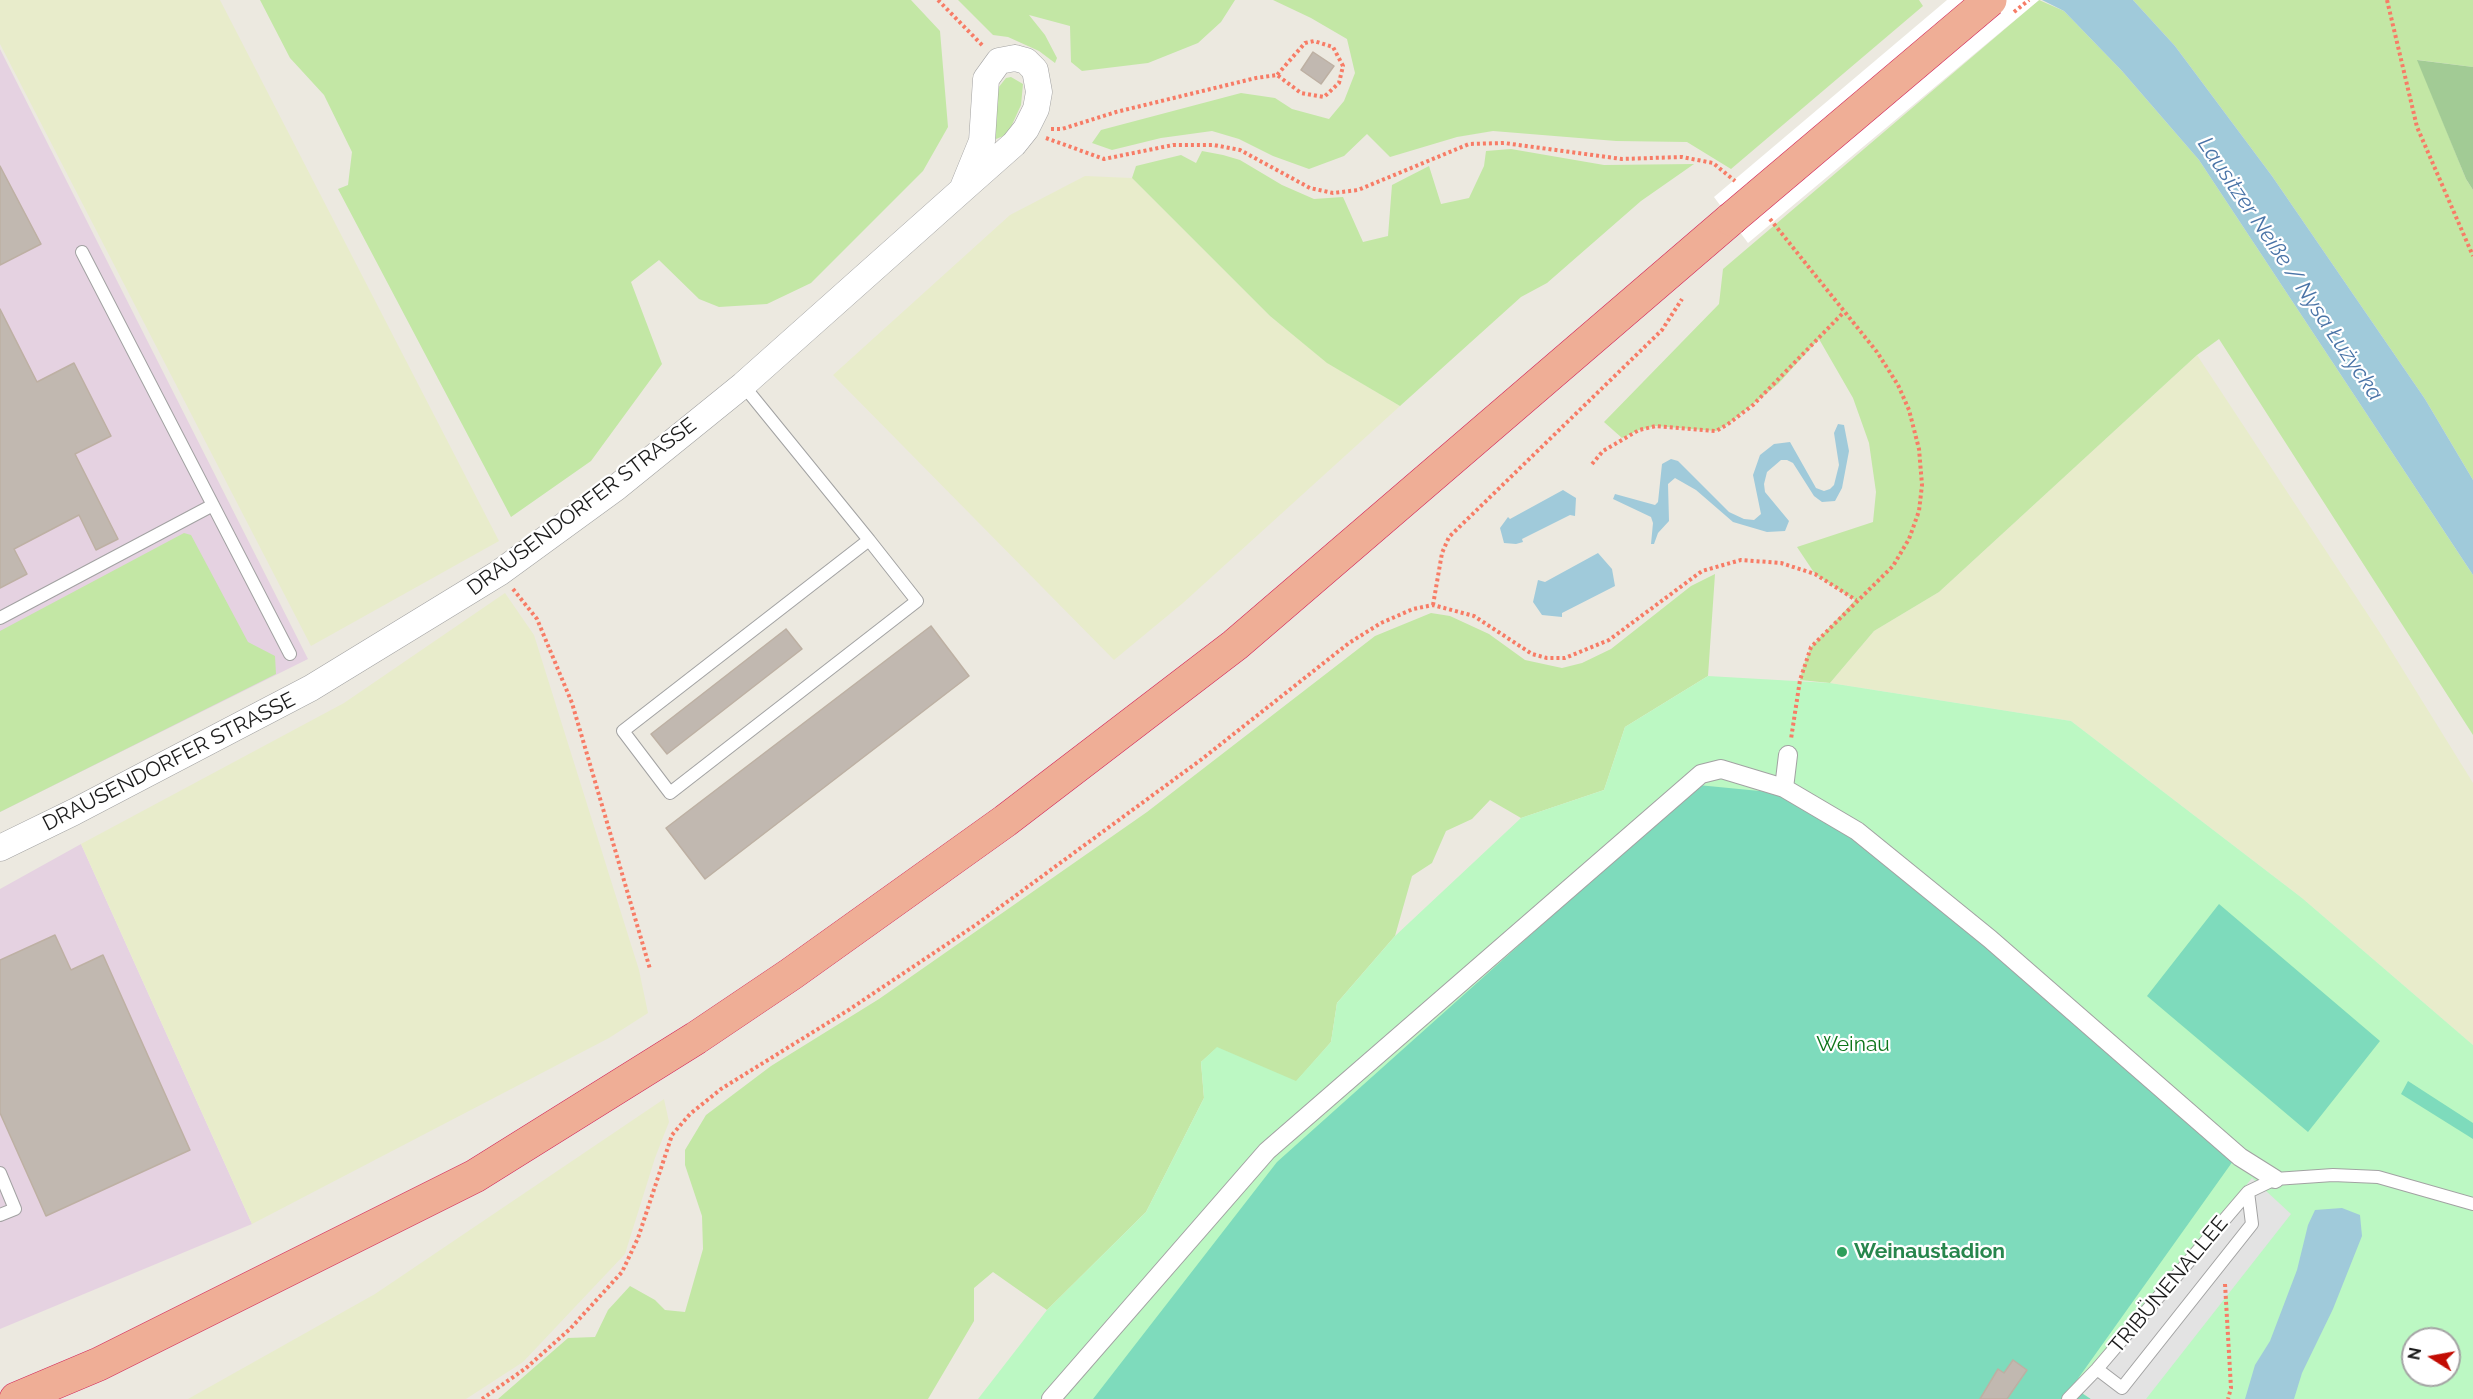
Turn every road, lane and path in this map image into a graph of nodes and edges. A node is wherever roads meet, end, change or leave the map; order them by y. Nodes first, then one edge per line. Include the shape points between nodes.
1 (938, 0) edge
2 (1990, 0) edge
3 (2387, 0) edge
4 (999, 61) junction
5 (1277, 75) junction
6 (1077, 124) dead end
7 (1026, 129) junction
8 (1736, 182) dead end
9 (962, 190) junction
10 (1777, 228) dead end
11 (82, 252) dead end
12 (2473, 256) edge
13 (1685, 294) dead end
14 (1843, 312) junction
15 (743, 385) junction
16 (1592, 464) dead end
17 (213, 505) junction
18 (869, 540) junction
19 (499, 573) junction
20 (1856, 600) junction
21 (1433, 605) junction
22 (0, 618) edge
23 (290, 654) dead end
24 (1788, 755) joint
25 (1784, 788) junction
26 (0, 848) edge
27 (650, 969) dead end
28 (0, 1173) edge
29 (2275, 1179) junction
30 (2248, 1192) junction
31 (2473, 1204) edge
32 (0, 1215) edge
33 (2224, 1260) junction
34 (2097, 1370) junction
35 (16, 1399) edge
36 (482, 1399) edge
37 (1051, 1399) edge
38 (2067, 1399) edge
39 (2228, 1399) edge

1 - 4 path
2 - 35 highway, bridge via 1235,645 1005,821 791,974 475,1176 99,1364
3 - 12 path via 2417,127
4 - 7 street, DRAUSENDORFER STRASSE via 1015,57 1035,70 1039,101
4 - 9 street, DRAUSENDORFER STRASSE via 986,79 982,141
5 - 5 path via 1301,93 1324,97 1338,83 1342,66 1333,47 1314,41 1305,44
5 - 6 path
7 - 8 path via 1104,159 1173,145 1214,145 1240,150 1310,188 1333,193 1358,190 1469,144 1504,143 1622,159 1682,157 1713,163
7 - 9 street, DRAUSENDORFER STRASSE
9 - 15 street, DRAUSENDORFER STRASSE
10 - 14 path
11 - 17 lane
13 - 21 path via 1662,330 1449,537 1442,552
14 - 16 path via 1753,405 1728,424 1716,431 1656,426 1639,430 1603,451
14 - 20 path via 1877,352 1898,385 1919,449 1922,485 1919,511 1909,539 1893,566
15 - 18 lane
15 - 19 street, DRAUSENDORFER STRASSE via 617,487
17 - 22 lane
17 - 23 lane
18 - 18 lane via 917,601 670,792 623,731
19 - 26 street, DRAUSENDORFER STRASSE via 311,688
19 - 27 path via 537,618 572,703
20 - 21 path via 1815,574 1781,563 1724,563 1701,571 1677,587 1609,640 1566,658 1532,654 1474,616
20 - 24 path via 1811,647 1800,680
21 - 36 path via 1381,623 1349,643 1202,759 977,924 722,1089 690,1114 672,1135 638,1238 622,1272 570,1329 526,1368
24 - 25 street
25 - 29 street via 1857,831 1990,939 2240,1157
25 - 37 street via 1721,769 1701,774 1267,1151
28 - 32 lane via 15,1209
29 - 30 lane, TRIBÜNENALLEE
29 - 31 lane via 2333,1175 2378,1178
30 - 33 lane via 2252,1224
30 - 34 lane, TRIBÜNENALLEE
33 - 34 lane via 2122,1388
33 - 39 path via 2231,1388
34 - 38 lane, TRIBÜNENALLEE

